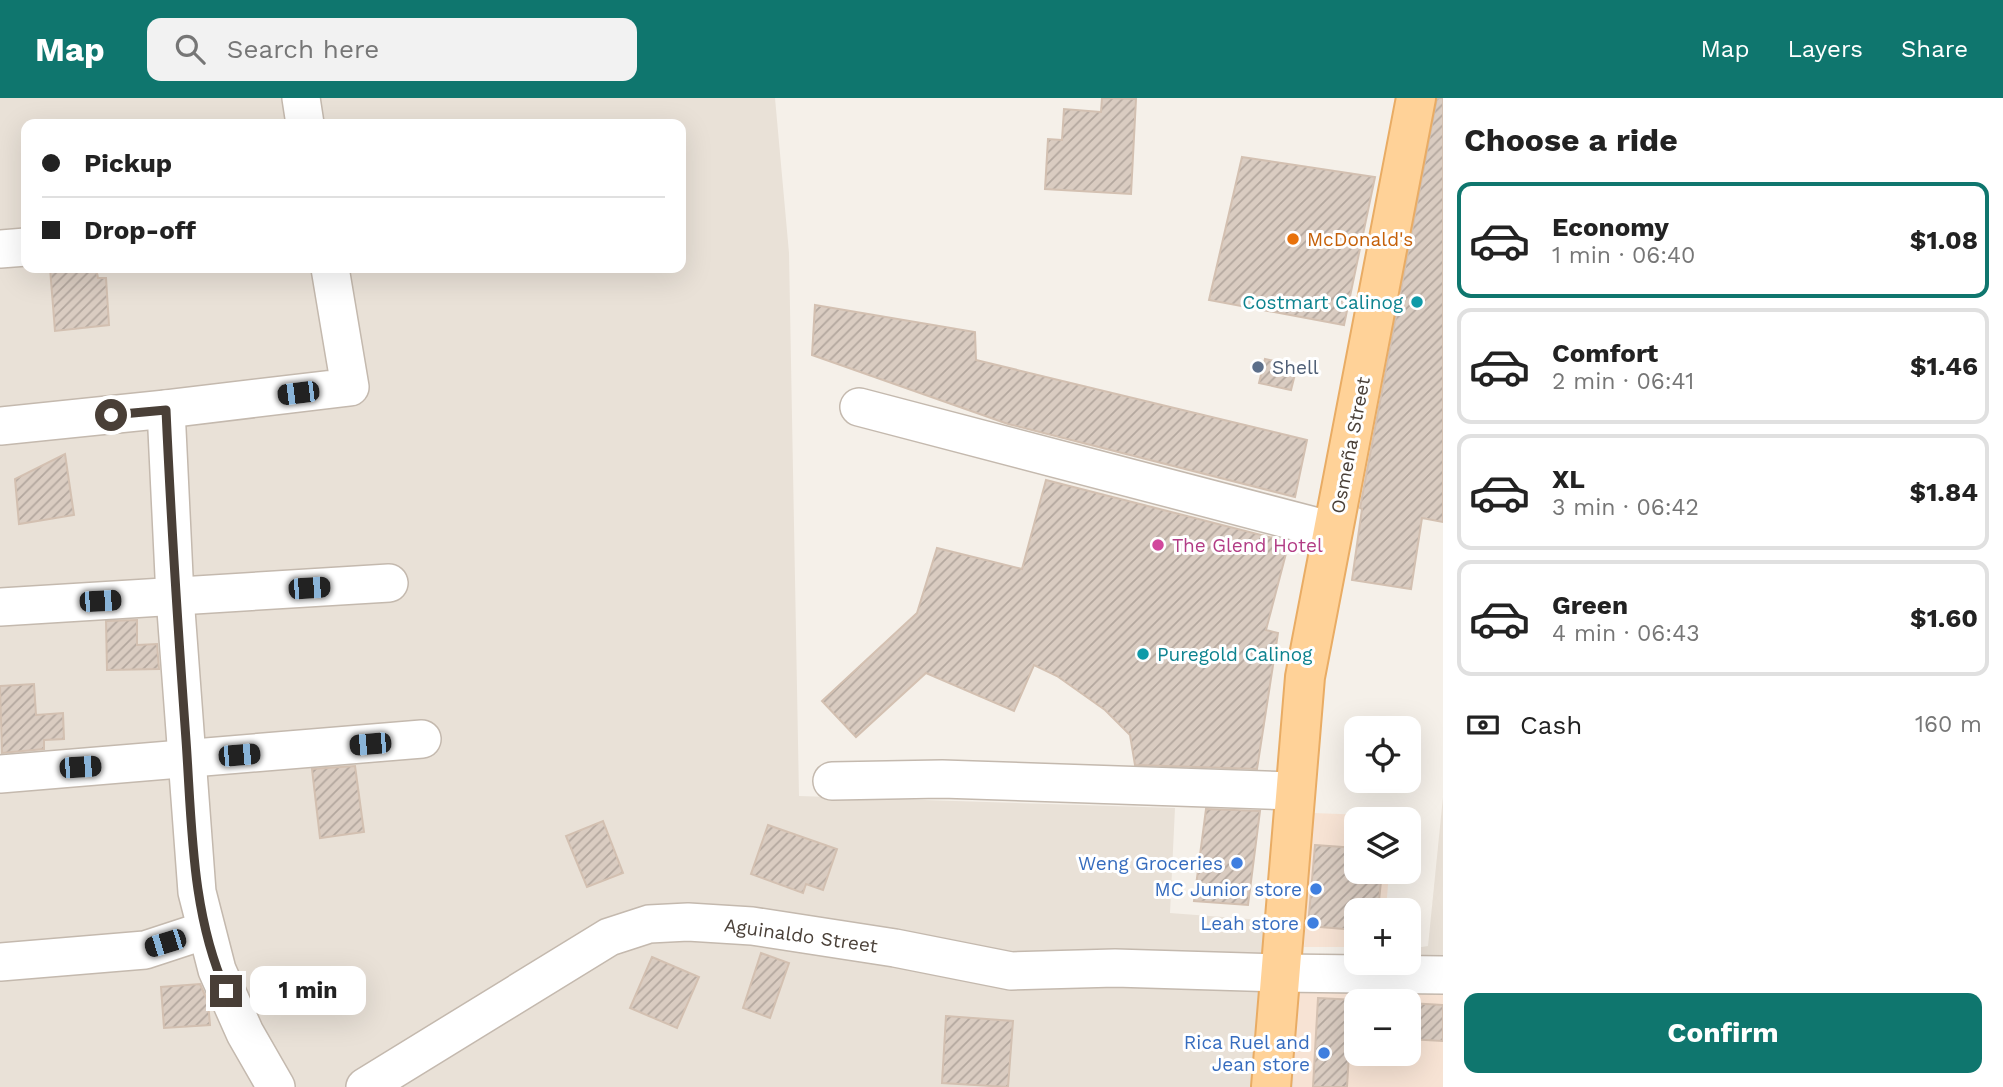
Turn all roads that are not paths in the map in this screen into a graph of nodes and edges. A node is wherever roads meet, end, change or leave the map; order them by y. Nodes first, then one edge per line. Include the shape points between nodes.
1 (301, 98) edge
2 (1416, 98) edge
3 (304, 119) edge
4 (21, 247) edge
5 (0, 249) edge
6 (331, 273) edge
7 (859, 407) dead end
8 (166, 410) junction
9 (0, 426) edge
10 (1333, 531) junction
11 (389, 583) dead end
12 (175, 597) junction
13 (0, 607) edge
14 (422, 739) dead end
15 (187, 759) junction
16 (0, 774) edge
17 (832, 781) dead end
18 (1295, 791) junction
19 (206, 930) junction
20 (0, 962) edge
21 (1280, 973) junction
22 (1443, 975) edge
23 (276, 1087) edge
24 (365, 1087) edge
25 (1271, 1087) edge

1 - 3 street
2 - 10 main road, Osmeña Street
4 - 5 street
6 - 8 street via 350,387
7 - 10 street
8 - 9 street
8 - 12 street
10 - 18 main road, Osmeña Street via 1305,677
11 - 12 street
12 - 13 street
12 - 15 street
14 - 15 street
15 - 16 street
15 - 19 street via 197,892
17 - 18 street via 942,779
18 - 21 main road, Osmeña Street
19 - 20 street via 145,950
19 - 23 street via 217,971
21 - 22 street, Aguinaldo Street
21 - 24 street, Aguinaldo Street via 1115,968 1011,971 752,926 649,924 609,937
21 - 25 main road, Osmeña Street

